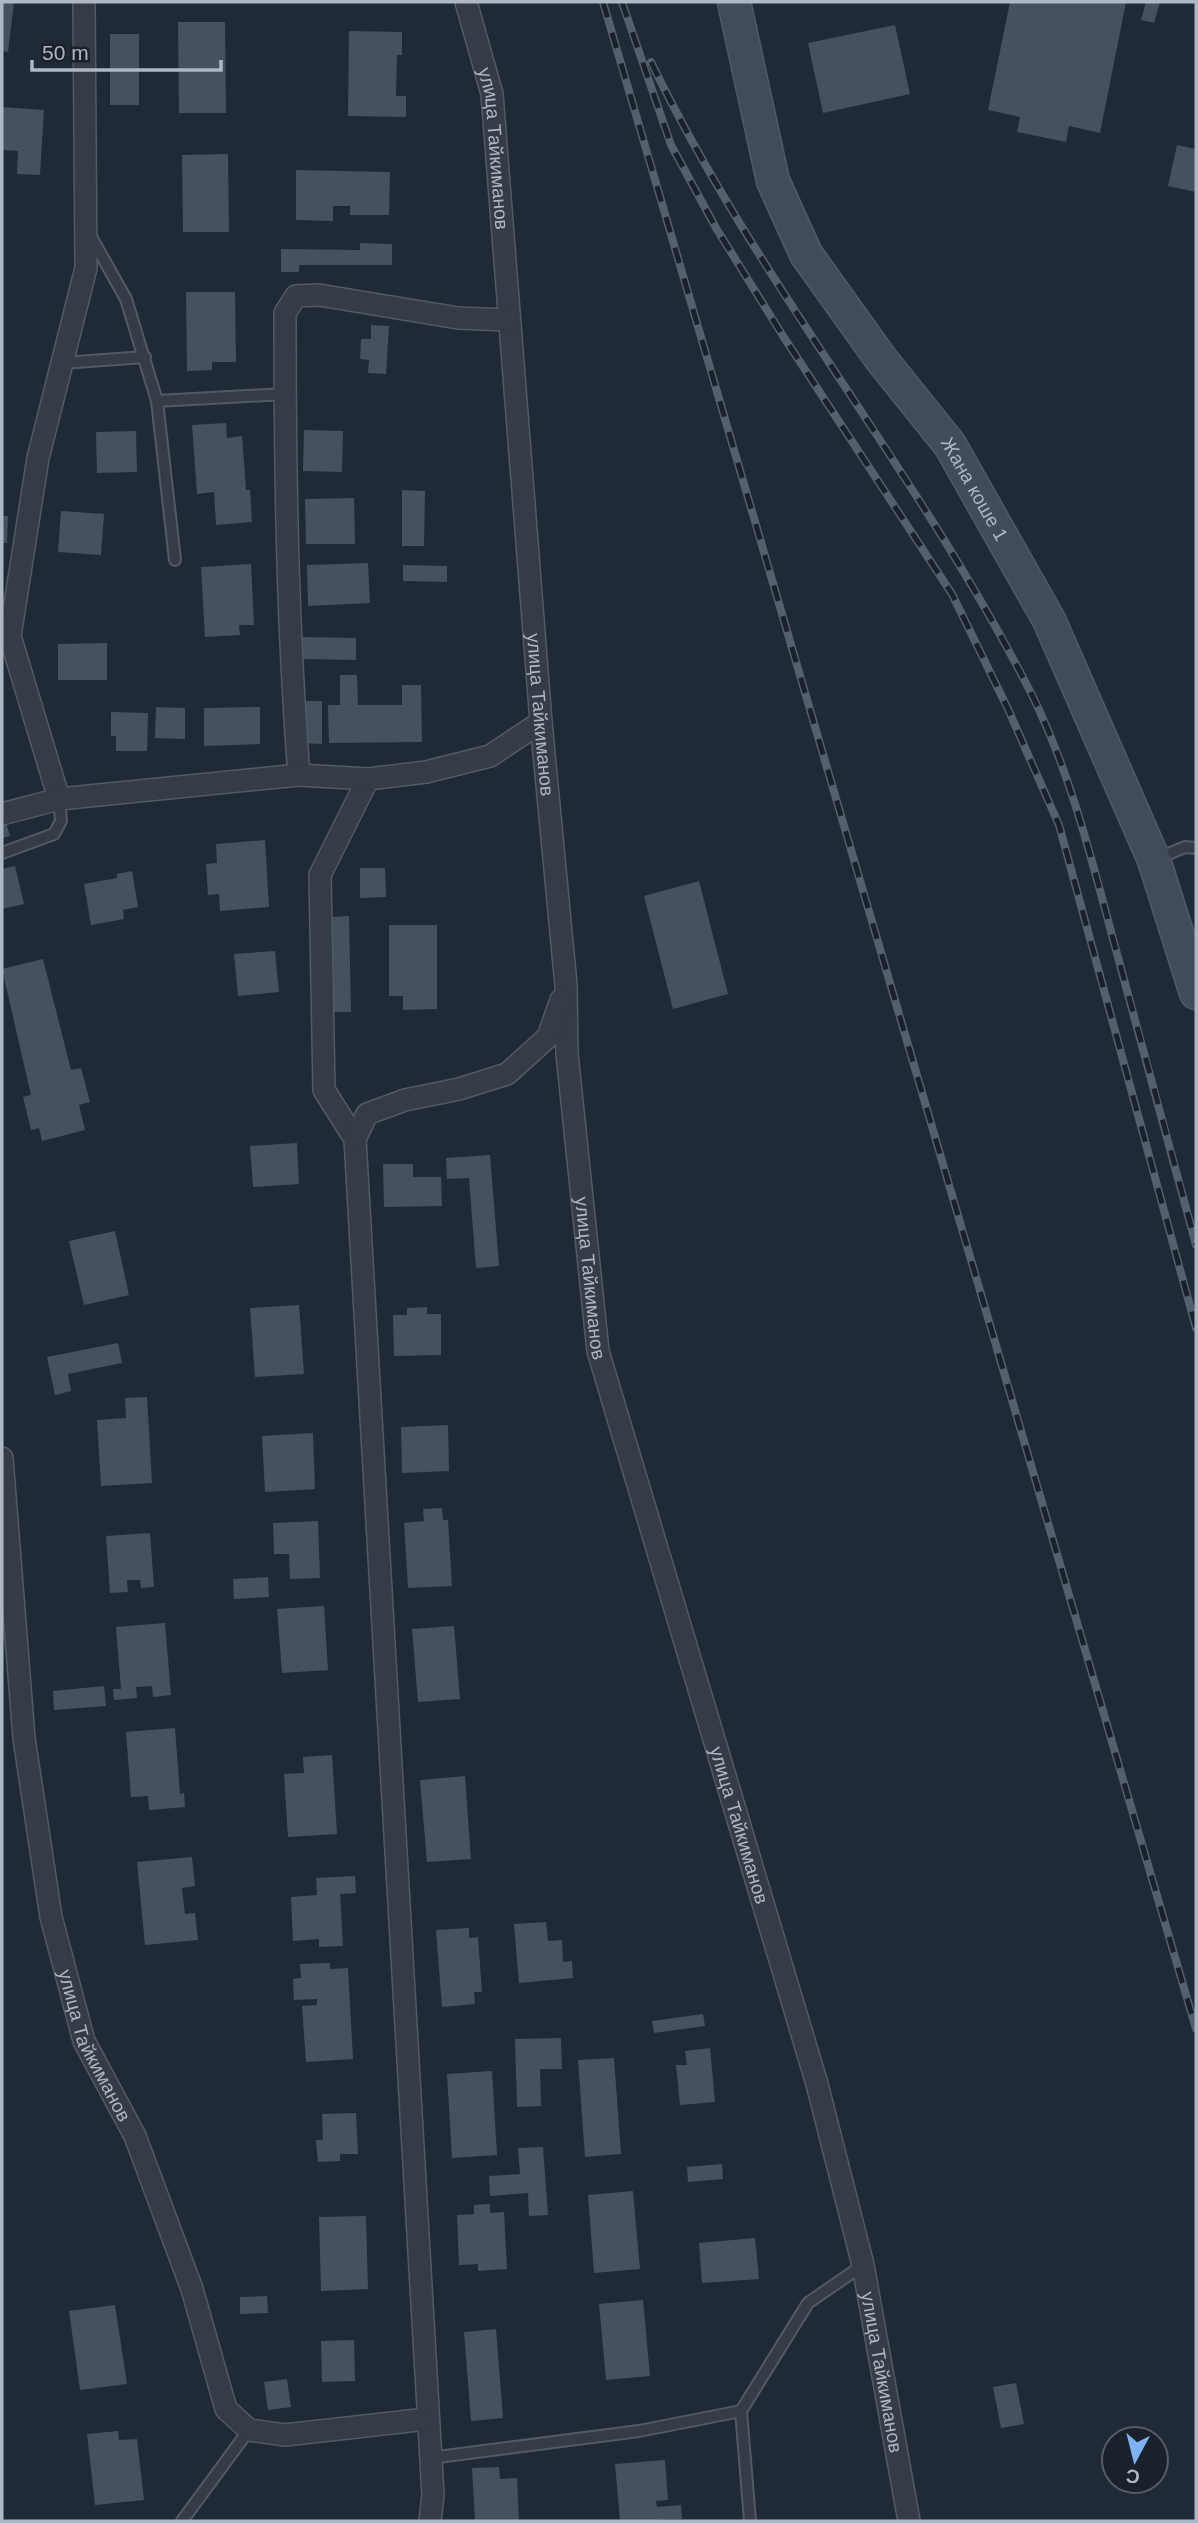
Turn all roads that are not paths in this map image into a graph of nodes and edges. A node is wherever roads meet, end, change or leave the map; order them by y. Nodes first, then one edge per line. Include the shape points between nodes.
1 (84, 2) edge
2 (466, 2) edge
3 (734, 2) edge
4 (85, 226) junction
5 (508, 320) junction
6 (145, 358) junction
7 (62, 363) junction
8 (285, 394) junction
9 (157, 401) junction
10 (175, 560) dead end
11 (541, 722) junction
12 (299, 775) junction
13 (368, 779) junction
14 (59, 799) junction
15 (2, 814) edge
16 (1196, 848) edge
17 (2, 853) edge
18 (1154, 860) junction
19 (566, 985) junction
20 (1196, 993) edge
21 (355, 1139) junction
22 (2, 1458) edge
23 (863, 2265) junction
24 (741, 2411) junction
25 (427, 2419) junction
26 (249, 2430) junction
27 (430, 2458) junction
28 (182, 2521) edge
29 (430, 2521) edge
30 (750, 2521) edge
31 (909, 2521) edge

1 - 4 street
2 - 5 street, улица Тайкиманов via 492,94
3 - 18 street, Жана коше 1 via 773,181 806,254 957,457 1049,620
4 - 6 lane via 126,299
4 - 7 street via 86,268
5 - 8 street via 458,318 319,295 296,296 285,313
5 - 11 street, улица Тайкиманов
6 - 7 lane
6 - 9 lane
7 - 14 street via 38,458 10,636
8 - 9 lane
8 - 12 street via 290,659
9 - 10 lane
11 - 13 street via 490,756 426,772
11 - 19 street, улица Тайкиманов
12 - 13 street
12 - 14 street
13 - 21 street via 320,875 324,1090
14 - 15 street
14 - 17 lane via 61,821 54,834
16 - 18 lane via 1185,847
18 - 20 street, Жана коше 1
19 - 21 street via 548,1037 508,1074 367,1114
19 - 23 street, улица Тайкиманов via 567,1054 598,1351 817,2084
21 - 25 street
22 - 26 street, улица Тайкиманов via 24,1738 51,1917 83,2041 135,2136 192,2288 226,2409
23 - 24 lane via 808,2303
23 - 31 street, улица Тайкиманов
24 - 27 lane via 639,2431
24 - 30 lane
25 - 26 street via 285,2435
25 - 27 street
26 - 28 lane
27 - 29 street

